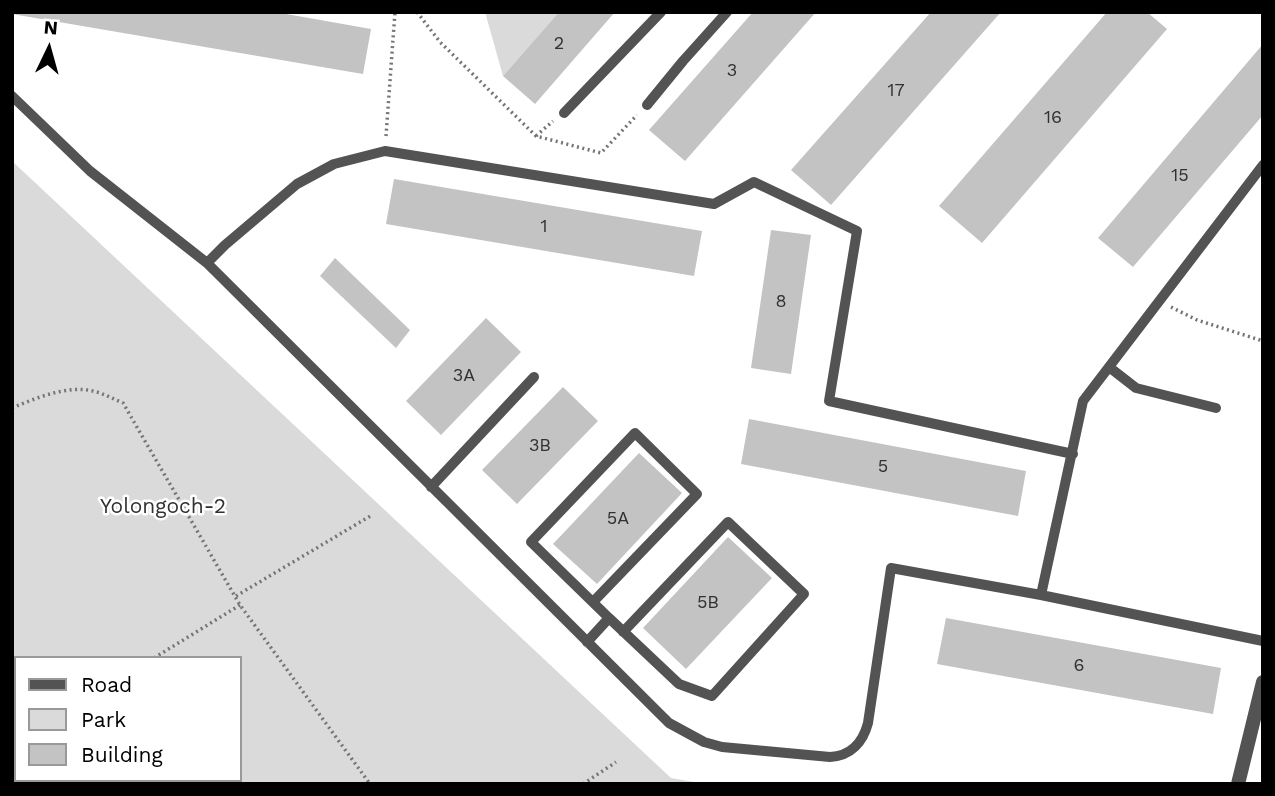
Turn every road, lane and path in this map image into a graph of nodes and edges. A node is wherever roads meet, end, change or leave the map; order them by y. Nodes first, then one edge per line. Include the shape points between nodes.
1 (395, 12) edge
2 (417, 12) edge
3 (661, 12) edge
4 (727, 12) edge
5 (12, 96) edge
6 (648, 105) joint
7 (564, 113) joint
8 (537, 136) junction
9 (385, 151) junction
10 (1263, 165) edge
11 (207, 263) junction
12 (1160, 301) junction
13 (1263, 341) edge
14 (1109, 367) junction
15 (534, 377) dead end
16 (12, 408) edge
17 (1216, 408) dead end
18 (1073, 454) junction
19 (430, 487) junction
20 (372, 515) dead end
21 (1041, 595) junction
22 (236, 596) junction
23 (593, 602) junction
24 (240, 605) junction
25 (610, 618) junction
26 (623, 632) junction
27 (1263, 641) edge
28 (587, 642) junction
29 (157, 656) edge
30 (1263, 682) edge
31 (1260, 705) edge
32 (616, 762) dead end
33 (370, 784) edge
34 (583, 784) edge
35 (1238, 784) edge

1 - 9 path
2 - 8 path via 440,42
3 - 7 lane
4 - 6 lane
5 - 11 lane via 90,171
6 - 8 path via 601,153
7 - 8 path
9 - 11 lane via 334,164 296,184
9 - 18 lane via 714,204 754,182 856,231 829,401
10 - 12 lane
11 - 19 lane
12 - 13 path via 1197,320
12 - 14 lane
14 - 17 lane via 1136,388
14 - 18 lane via 1083,401
15 - 19 lane
16 - 22 path via 68,390 96,391 123,403
18 - 21 lane
19 - 28 lane
20 - 22 path
21 - 27 lane
21 - 28 lane via 891,568 868,723 862,740 838,757 740,750 704,742 669,723
22 - 24 path
23 - 23 lane via 531,542 635,433 697,494
23 - 25 lane
24 - 29 path
24 - 33 path
25 - 26 lane
25 - 28 lane
26 - 26 lane via 679,684 712,696 804,594 728,522
30 - 31 street
31 - 35 street
32 - 34 path

